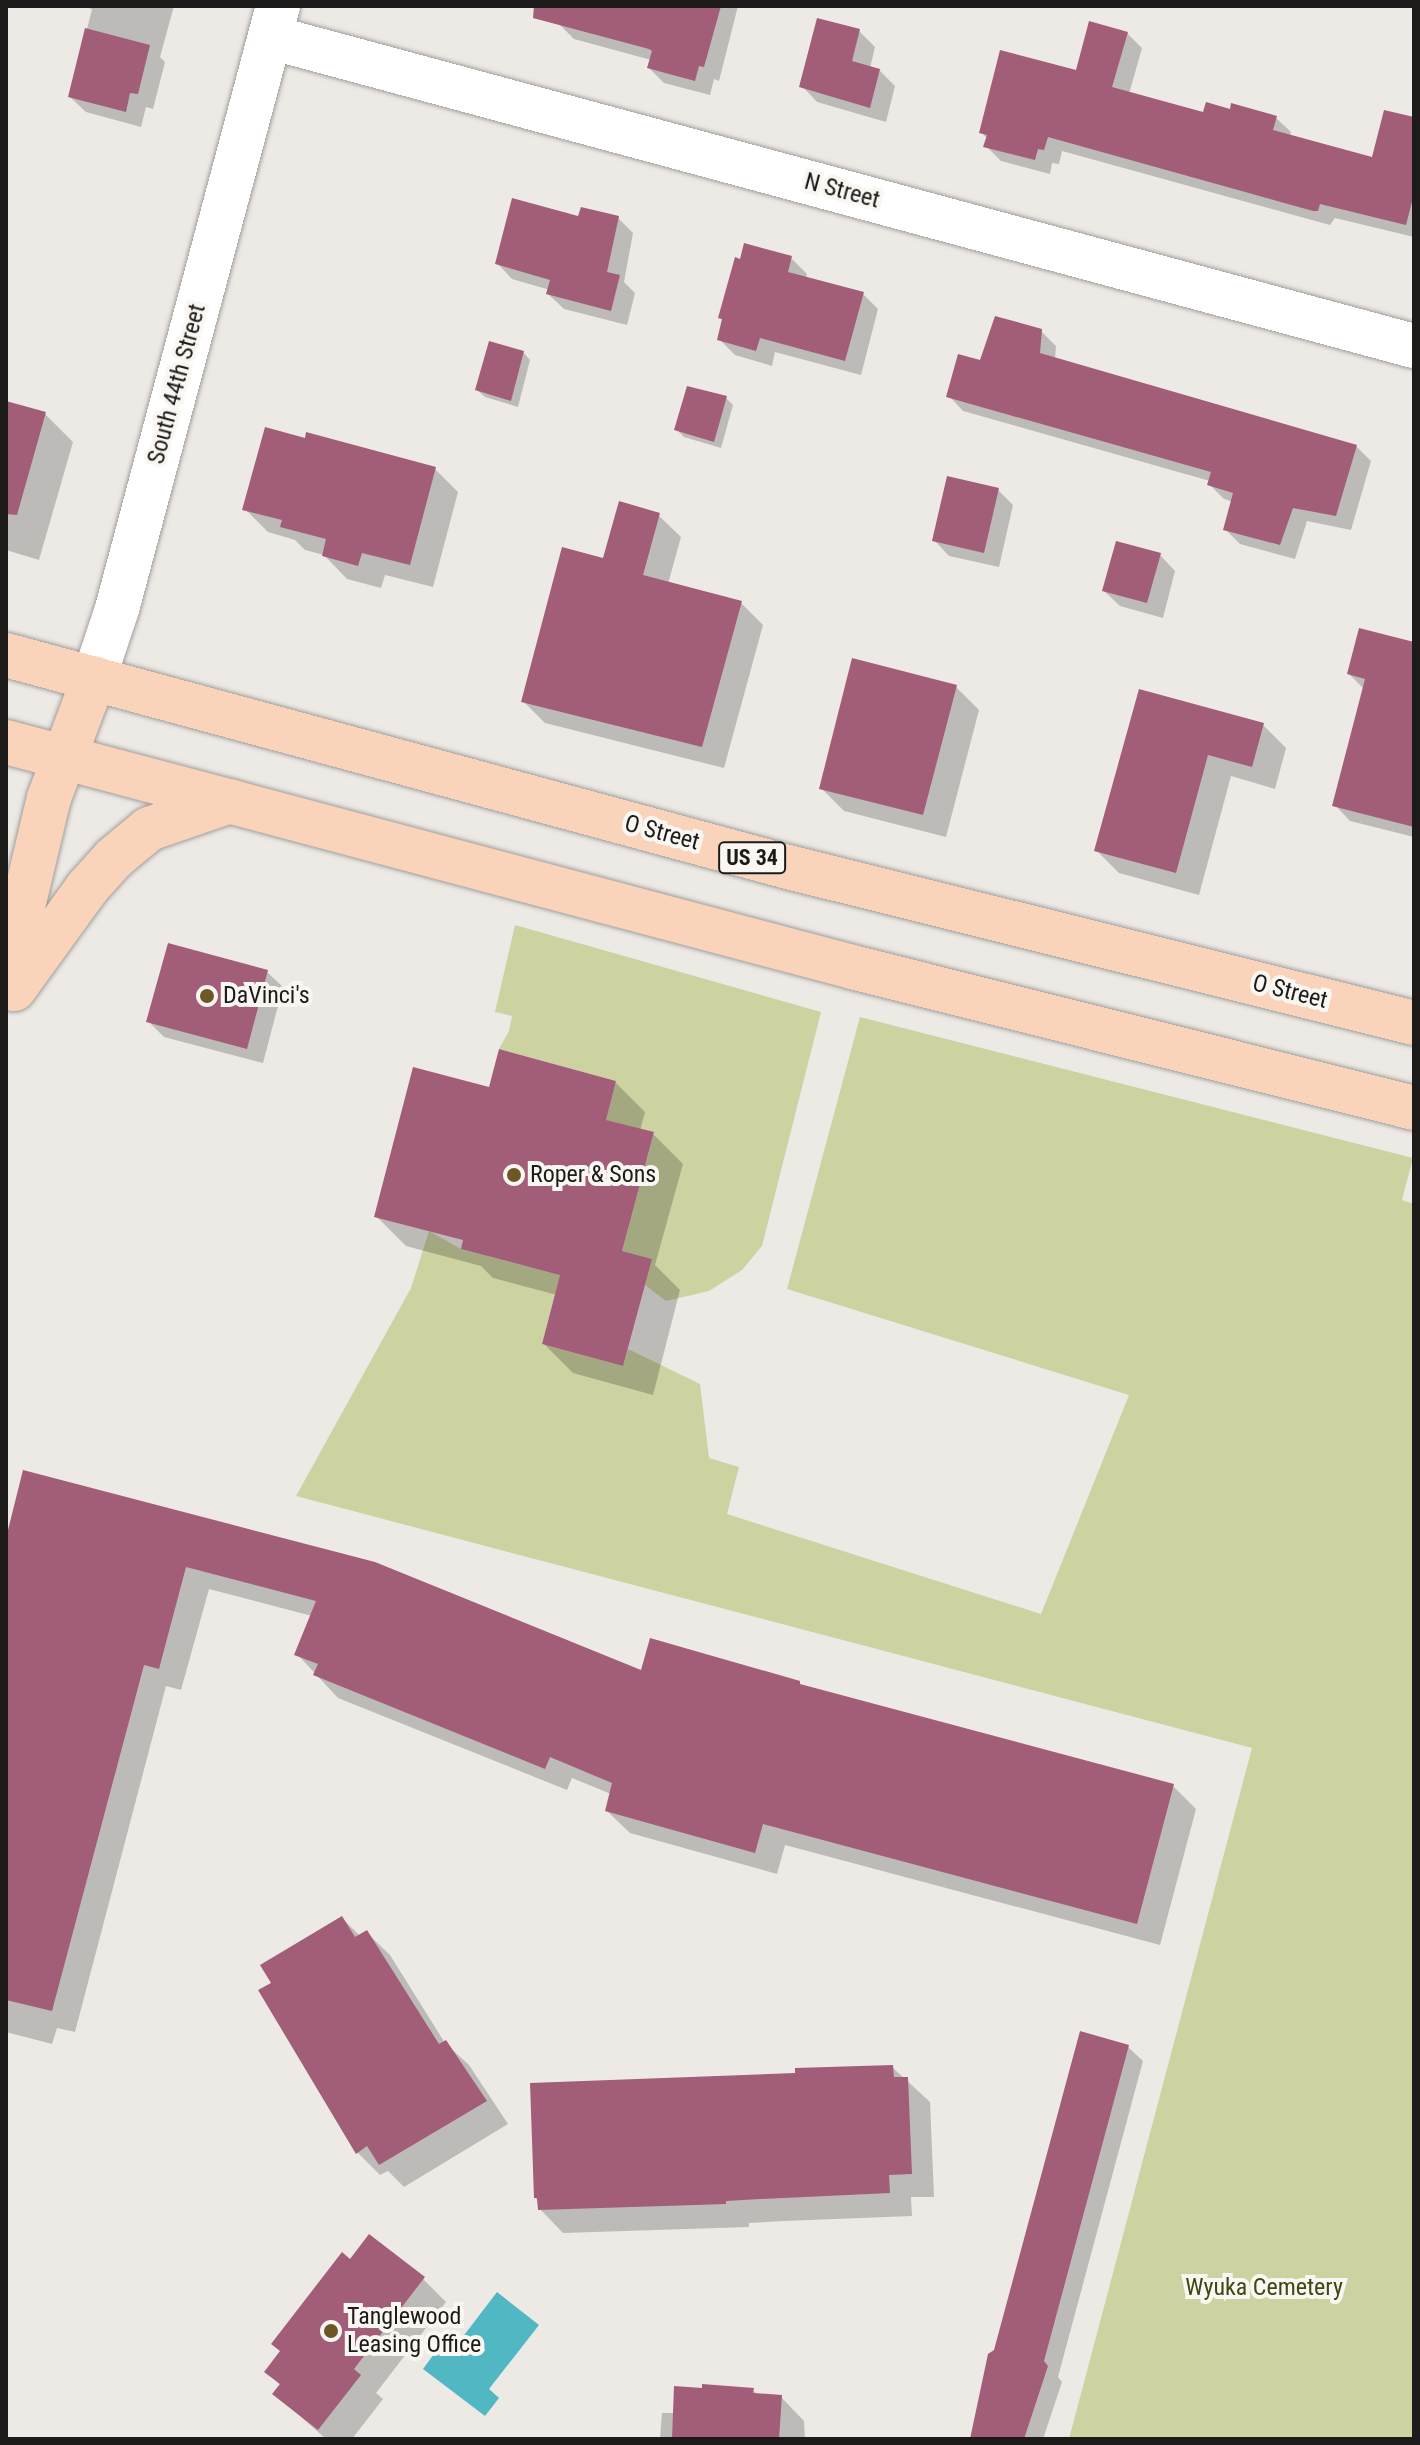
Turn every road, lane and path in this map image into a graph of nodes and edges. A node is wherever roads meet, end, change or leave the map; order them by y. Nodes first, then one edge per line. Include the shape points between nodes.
1 (274, 21) edge
2 (1414, 346) edge
3 (6, 655) edge
4 (94, 678) junction
5 (6, 742) edge
6 (65, 758) junction
7 (230, 801) junction
8 (6, 978) edge
9 (6, 1001) edge
10 (1414, 1023) edge
11 (1414, 1108) edge

1 - 2 street, N Street
1 - 4 street, South 44th Street
3 - 4 main road, O Street / US 34
4 - 6 main road, South 44th Street
4 - 10 main road, O Street / US 34 via 788,867
5 - 6 main road
6 - 7 main road
6 - 8 main road, South 44th Street via 49,798
7 - 9 main road via 149,829 114,858
7 - 11 main road via 852,967

